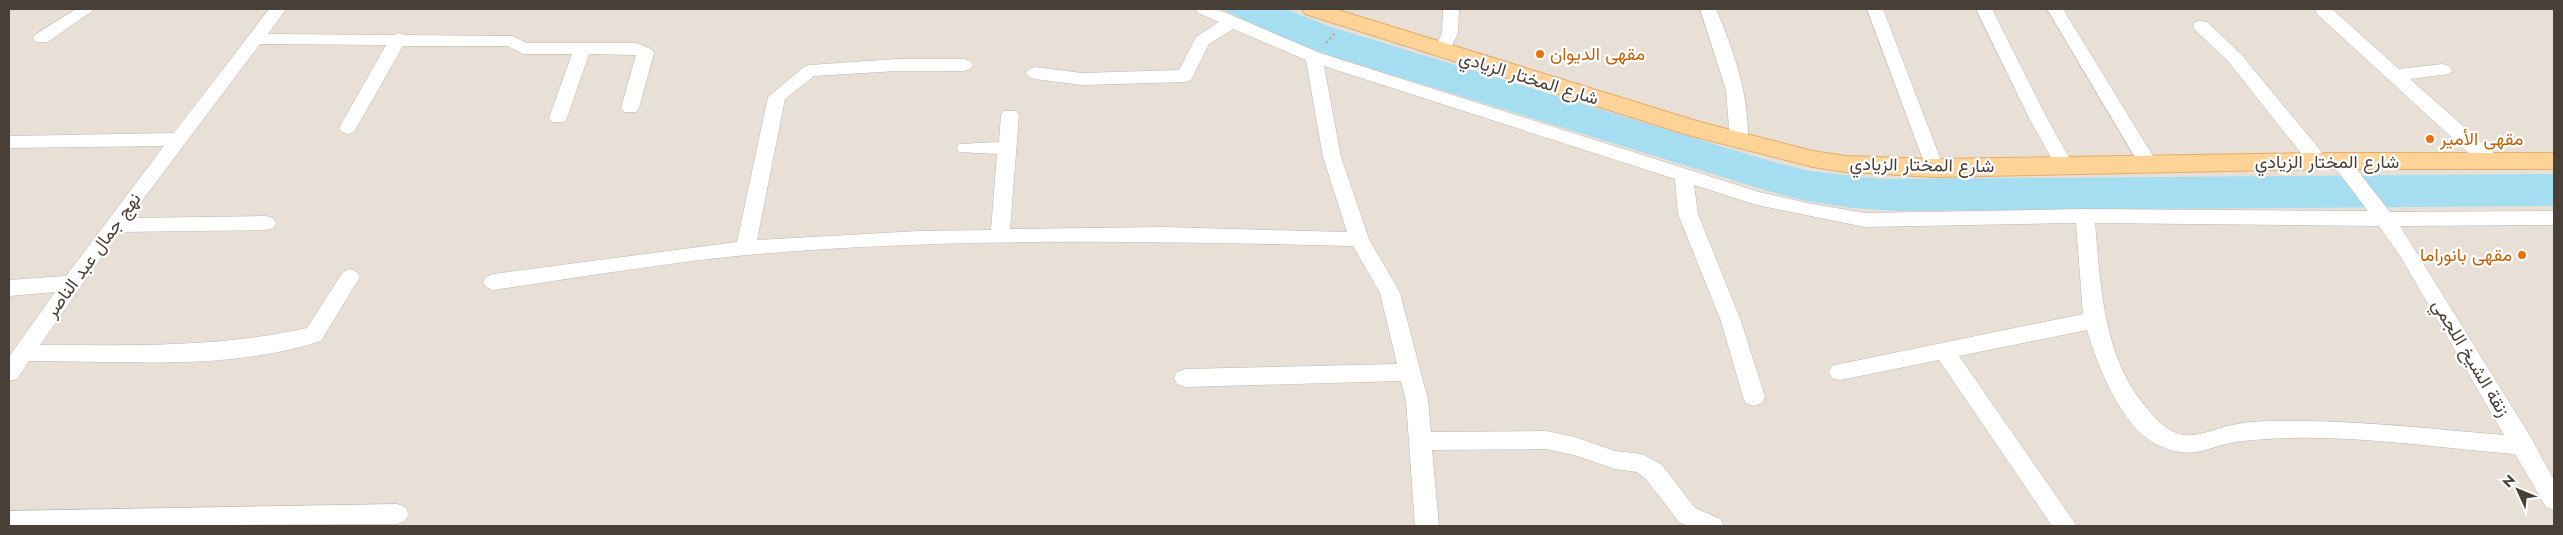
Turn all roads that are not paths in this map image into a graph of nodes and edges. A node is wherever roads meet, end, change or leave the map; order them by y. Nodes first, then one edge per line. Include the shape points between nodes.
1 (87, 9) edge
2 (278, 9) edge
3 (1204, 9) edge
4 (1313, 9) edge
5 (1451, 9) edge
6 (1708, 9) edge
7 (1875, 9) edge
8 (1984, 9) edge
9 (2055, 9) edge
10 (2323, 10) dead end
11 (1231, 22) junction
12 (2201, 26) dead end
13 (42, 38) dead end
14 (399, 38) junction
15 (256, 39) junction
16 (582, 49) junction
17 (1442, 51) junction
18 (1314, 57) junction
19 (964, 65) dead end
20 (2443, 70) dead end
21 (1035, 73) dead end
22 (2394, 75) junction
23 (630, 108) dead end
24 (1010, 116) dead end
25 (558, 118) dead end
26 (348, 128) dead end
27 (178, 140) junction
28 (1739, 140) junction
29 (9, 142) edge
30 (966, 148) dead end
31 (1007, 148) junction
32 (2328, 161) junction
33 (2554, 161) edge
34 (2491, 162) junction
35 (2149, 164) junction
36 (2065, 166) junction
37 (1934, 168) junction
38 (1684, 176) junction
39 (2085, 216) junction
40 (2554, 218) edge
41 (2385, 219) junction
42 (266, 223) dead end
43 (114, 225) junction
44 (1000, 235) junction
45 (1359, 239) junction
46 (746, 248) junction
47 (350, 277) dead end
48 (493, 282) dead end
49 (72, 283) junction
50 (9, 288) edge
51 (2095, 320) junction
52 (1944, 351) junction
53 (22, 353) junction
54 (1410, 372) junction
55 (1840, 372) dead end
56 (9, 373) edge
57 (1186, 378) dead end
58 (1754, 397) dead end
59 (1420, 441) junction
60 (2524, 446) junction
61 (2554, 500) edge
62 (398, 514) dead end
63 (9, 521) edge
64 (1427, 526) edge
65 (1712, 526) edge
66 (2065, 526) edge

1 - 13 street
2 - 15 street, نهج جمال عبد الناصر
3 - 11 street
4 - 17 main road, شارع المختار الزيادي
5 - 17 street via 1450,33
6 - 28 street via 1726,60 1741,119
7 - 37 street
8 - 36 street via 2038,120
9 - 35 street
10 - 22 street
11 - 18 street
11 - 21 street via 1202,41 1185,76 1082,79
12 - 32 street, زنقة الشيخ اللجمي via 2234,57
14 - 15 street
14 - 16 street via 512,41 523,49
14 - 26 street
15 - 27 street, نهج جمال عبد الناصر
16 - 23 street via 637,48 645,53
16 - 25 street
17 - 28 main road, شارع المختار الزيادي
18 - 38 street
18 - 45 street via 1332,157
19 - 46 street via 897,65 810,71 777,97
20 - 22 street
22 - 34 street
24 - 31 street
27 - 29 street
27 - 43 street, نهج جمال عبد الناصر
28 - 37 main road, شارع المختار الزيادي via 1846,164
30 - 31 street
31 - 44 street
32 - 34 main road, شارع المختار الزيادي
32 - 35 main road, شارع المختار الزيادي
32 - 41 street, زنقة الشيخ اللجمي
33 - 34 main road, شارع المختار الزيادي
35 - 36 main road, شارع المختار الزيادي
36 - 37 main road, شارع المختار الزيادي
38 - 39 street via 1765,200 1865,220
38 - 58 street via 1688,214 1731,321
39 - 41 street
39 - 51 street
40 - 41 street
41 - 60 street, زنقة الشيخ اللجمي
42 - 43 street
43 - 49 street, نهج جمال عبد الناصر
44 - 45 street via 1163,234
44 - 46 street
45 - 54 street via 1390,293
46 - 48 street
47 - 53 street via 314,335 279,344 211,352
49 - 50 street
49 - 53 street, نهج جمال عبد الناصر
51 - 52 street
51 - 60 street via 2121,390 2158,434 2177,443 2195,445 2234,433 2314,430
52 - 55 street
52 - 66 street
53 - 56 street, نهج جمال عبد الناصر
54 - 57 street
54 - 59 street via 1417,400
59 - 64 street
59 - 65 street via 1546,440 1576,446 1608,458 1642,463 1654,472 1687,515
60 - 61 street, زنقة الشيخ اللجمي
62 - 63 street

